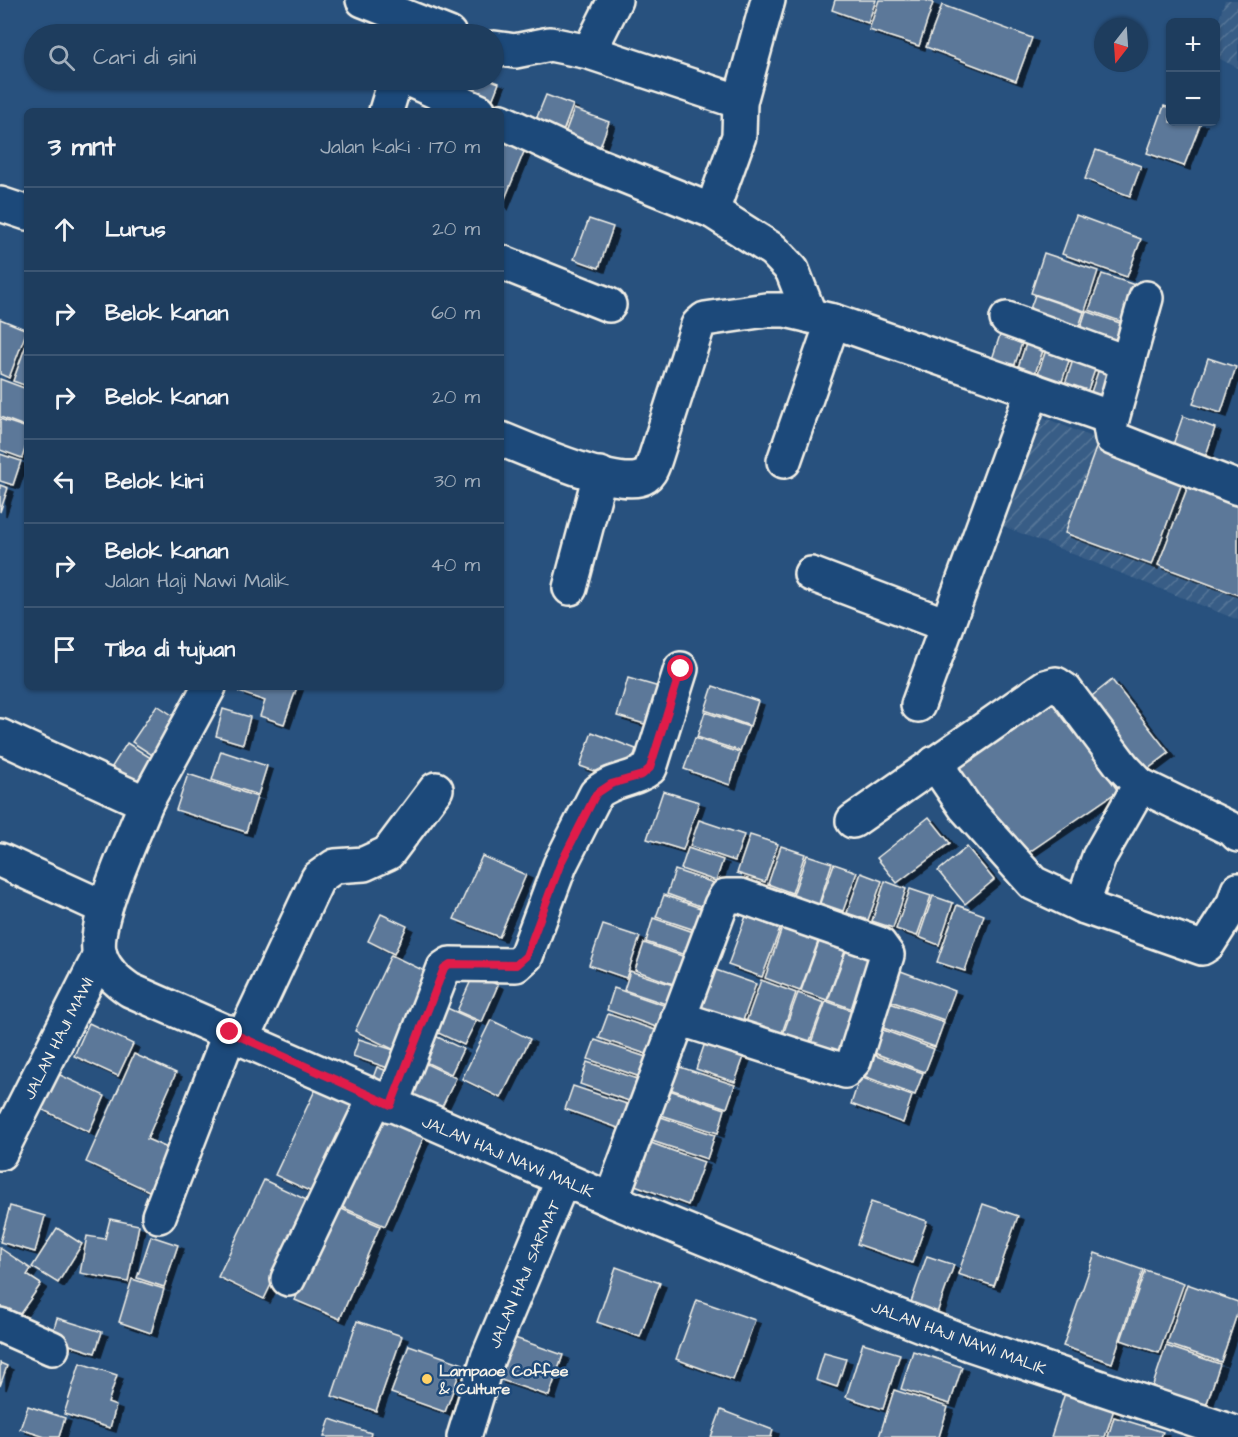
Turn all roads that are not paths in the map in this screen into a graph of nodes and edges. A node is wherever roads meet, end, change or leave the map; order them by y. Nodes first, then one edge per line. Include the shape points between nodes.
1 (363, 0) edge
2 (615, 0) edge
3 (768, 0) edge
4 (417, 24) edge
5 (504, 49) edge
6 (589, 52) junction
7 (392, 90) edge
8 (432, 90) edge
9 (740, 102) junction
10 (387, 108) edge
11 (472, 108) edge
12 (504, 122) edge
13 (0, 204) edge
14 (24, 212) edge
15 (712, 212) junction
16 (504, 263) edge
17 (1146, 298) dead end
18 (609, 305) dead end
19 (1007, 318) dead end
20 (821, 319) junction
21 (1128, 363) junction
22 (1033, 390) junction
23 (1112, 418) junction
24 (504, 440) edge
25 (784, 461) dead end
26 (600, 474) junction
27 (1238, 488) edge
28 (811, 574) dead end
29 (570, 588) dead end
30 (946, 625) junction
31 (681, 669) dead end
32 (207, 690) edge
33 (918, 705) dead end
34 (0, 736) edge
35 (935, 763) junction
36 (1140, 785) junction
37 (436, 789) dead end
38 (146, 803) junction
39 (853, 821) dead end
40 (1238, 835) edge
41 (0, 860) edge
42 (1238, 890) edge
43 (1238, 894) edge
44 (1082, 906) junction
45 (105, 908) junction
46 (100, 955) junction
47 (678, 1018) junction
48 (237, 1035) junction
49 (383, 1102) junction
50 (0, 1153) edge
51 (563, 1179) junction
52 (610, 1200) junction
53 (159, 1216) dead end
54 (288, 1279) dead end
55 (0, 1325) edge
56 (52, 1348) dead end
57 (1238, 1434) edge
58 (464, 1437) edge

1 - 4 street
2 - 6 street
3 - 9 street
5 - 6 street via 550,45
6 - 9 street
7 - 10 street
8 - 11 street
9 - 15 street via 739,136
12 - 15 street
13 - 14 street
15 - 20 street via 764,243 786,263
16 - 18 street
17 - 21 street
19 - 21 street
20 - 22 street
20 - 25 street
20 - 26 street via 785,310 705,319 692,337 650,473 640,479 625,480
21 - 23 street
22 - 23 street
22 - 30 street
23 - 27 street via 1112,438
24 - 26 street
26 - 29 street
28 - 30 street
30 - 33 street
31 - 49 street via 650,768 596,794 560,865 526,956 516,965 450,964 444,968
32 - 38 street
34 - 38 street
35 - 36 street via 1045,687 1056,684 1065,690
35 - 39 street
35 - 44 street via 964,807 1033,883
36 - 40 street
36 - 44 street via 1099,857
37 - 48 street via 388,852 364,864 335,866 318,878
38 - 45 street
41 - 45 street
42 - 43 street
43 - 44 street via 1202,948
45 - 46 street via 99,934
46 - 48 street, JALAN HAJI NAWI MALIK via 112,977 130,990
46 - 50 street, JALAN HAJI MAWI
47 - 47 street via 721,905 732,894 879,944 887,955 854,1061 845,1071
47 - 52 street
48 - 49 street, JALAN HAJI NAWI MALIK
48 - 53 street
49 - 51 street, JALAN HAJI NAWI MALIK
49 - 54 street
51 - 52 street, JALAN HAJI NAWI MALIK
51 - 58 street, JALAN HAJI SARMAT via 488,1358
52 - 57 street, JALAN HAJI NAWI MALIK via 970,1344
55 - 56 street

